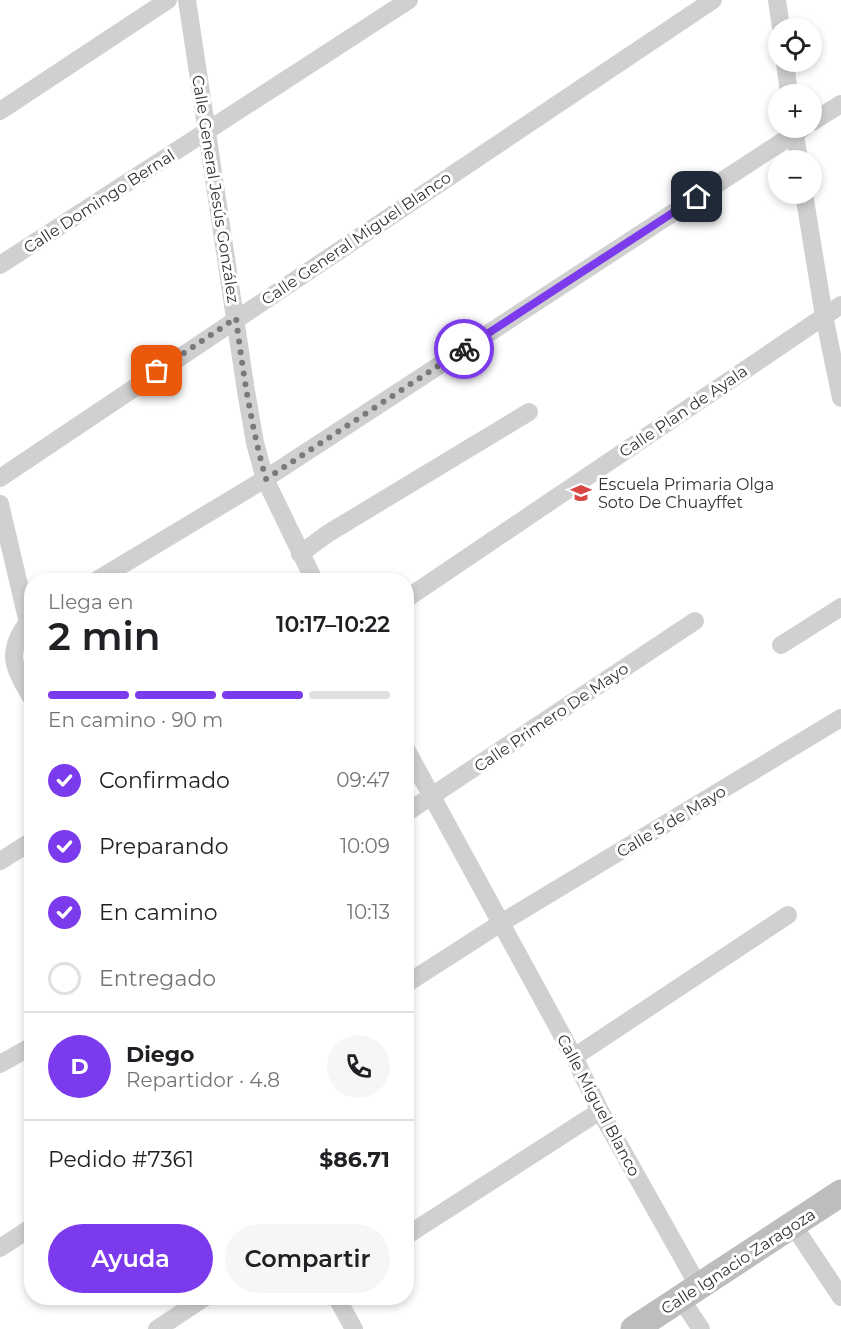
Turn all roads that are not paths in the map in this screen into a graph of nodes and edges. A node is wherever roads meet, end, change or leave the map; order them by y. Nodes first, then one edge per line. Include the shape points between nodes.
1 (168, 0) edge
2 (187, 0) edge
3 (409, 0) edge
4 (713, 0) edge
5 (777, 0) edge
6 (780, 18) edge
7 (841, 104) edge
8 (0, 111) edge
9 (822, 116) edge
10 (207, 131) junction
11 (783, 138) edge
12 (806, 204) edge
13 (0, 265) edge
14 (841, 305) edge
15 (824, 315) junction
16 (236, 318) junction
17 (841, 398) edge
18 (529, 412) dead end
19 (0, 478) edge
20 (266, 479) junction
21 (0, 504) edge
22 (300, 554) junction
23 (109, 573) edge
24 (310, 573) edge
25 (414, 594) edge
26 (24, 598) edge
27 (841, 607) edge
28 (695, 621) dead end
29 (24, 630) edge
30 (781, 645) dead end
31 (24, 683) edge
32 (841, 718) edge
33 (414, 763) edge
34 (432, 796) junction
35 (414, 808) edge
36 (24, 846) edge
37 (0, 861) edge
38 (788, 915) dead end
39 (501, 923) junction
40 (414, 979) edge
41 (24, 1050) edge
42 (574, 1057) junction
43 (0, 1064) edge
44 (600, 1111) junction
45 (841, 1193) edge
46 (793, 1225) junction
47 (414, 1231) edge
48 (24, 1232) edge
49 (0, 1248) edge
50 (690, 1293) junction
51 (841, 1297) edge
52 (193, 1305) edge
53 (341, 1305) edge
54 (157, 1329) edge
55 (354, 1329) edge
56 (634, 1329) edge
57 (701, 1329) edge

1 - 8 street
2 - 10 street, Calle General Jesús González
3 - 10 street, Calle Domingo Bernal
4 - 16 street, Calle General Miguel Blanco
5 - 6 street
7 - 9 street
10 - 13 street, Calle Domingo Bernal
10 - 16 street, Calle General Jesús González
11 - 20 street
12 - 15 street
14 - 15 street, Calle Plan de Ayala
15 - 17 street
15 - 25 street, Calle Plan de Ayala
16 - 19 street, Calle General Miguel Blanco
16 - 20 street, Calle General Jesús González via 251,422
18 - 22 street
20 - 22 street, Calle General Jesús González
20 - 23 street
21 - 26 street
22 - 24 street, Calle General Jesús González
27 - 30 street
28 - 34 street, Calle Primero De Mayo
29 - 31 street via 15,648 14,663
32 - 39 street, Calle 5 de Mayo
33 - 34 street
34 - 35 street, Calle Primero De Mayo
34 - 39 street
36 - 37 street
38 - 42 street
39 - 40 street, Calle 5 de Mayo
39 - 42 street, Calle Miguel Blanco
41 - 43 street
42 - 44 street, Calle Miguel Blanco
44 - 47 street
44 - 50 street, Calle Miguel Blanco
45 - 46 main road, Calle Ignacio Zaragoza
46 - 50 main road, Calle Ignacio Zaragoza
46 - 51 street
48 - 49 street
50 - 56 main road, Calle Ignacio Zaragoza
50 - 57 street, Calle Miguel Blanco
52 - 54 street
53 - 55 street

